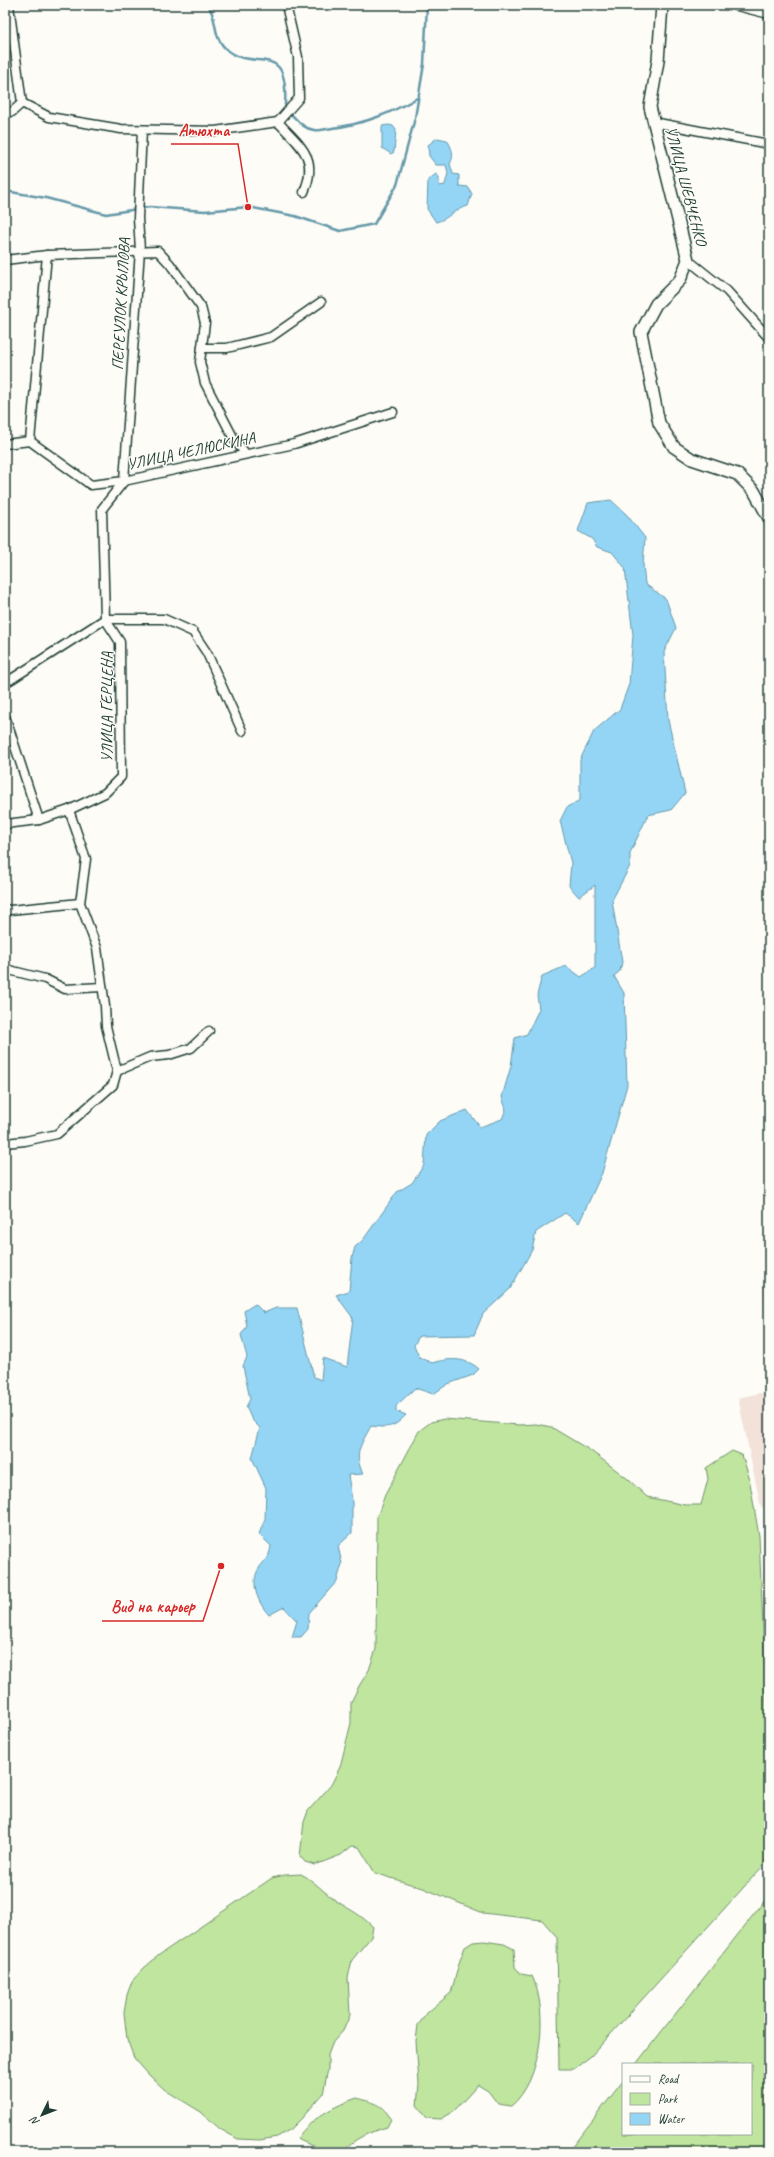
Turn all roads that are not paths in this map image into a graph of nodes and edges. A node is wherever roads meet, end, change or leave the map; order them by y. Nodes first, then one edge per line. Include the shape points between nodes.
1 (9, 5) edge
2 (286, 5) edge
3 (662, 5) edge
4 (733, 5) edge
5 (769, 14) edge
6 (22, 102) junction
7 (5, 112) edge
8 (278, 122) junction
9 (653, 122) junction
10 (142, 130) junction
11 (769, 144) edge
12 (304, 192) dead end
13 (140, 250) junction
14 (47, 255) junction
15 (5, 260) edge
16 (688, 260) junction
17 (321, 302) dead end
18 (769, 338) edge
19 (202, 348) junction
20 (393, 412) dead end
21 (30, 441) junction
22 (5, 444) edge
23 (245, 453) junction
24 (124, 480) junction
25 (769, 518) edge
26 (105, 619) junction
27 (5, 680) edge
28 (5, 716) edge
29 (242, 731) dead end
30 (69, 810) junction
31 (39, 820) junction
32 (5, 824) edge
33 (80, 903) junction
34 (5, 909) edge
35 (5, 969) edge
36 (102, 987) junction
37 (209, 1031) dead end
38 (117, 1071) junction
39 (5, 1143) edge

1 - 6 street
2 - 8 street via 298,57 299,98
3 - 9 street, УЛИЦА ШЕВЧЕНКО via 658,61 650,107
4 - 5 street
6 - 7 street via 12,112
6 - 10 street via 49,117
8 - 10 street via 216,131
8 - 12 street via 305,150 310,178
9 - 11 street
9 - 16 street, УЛИЦА ШЕВЧЕНКО
10 - 13 street, ПЕРЕУЛОК КРЫЛОВА via 138,218
13 - 14 street
13 - 19 street via 158,251 201,307 205,323
13 - 24 street, ПЕРЕУЛОК КРЫЛОВА
14 - 15 street
14 - 21 street
16 - 18 street via 727,291
16 - 25 street, УЛИЦА ШЕВЧЕНКО via 680,280 656,304 641,332 659,423 674,447 692,459 737,474 754,491
17 - 19 street via 271,337 227,348
19 - 23 street via 200,362 205,383 234,439
20 - 23 street, УЛИЦА ЧЕЛЮСКИНА via 294,444
21 - 22 street
21 - 24 street, УЛИЦА ЧЕЛЮСКИНА via 91,485
23 - 24 street, УЛИЦА ЧЕЛЮСКИНА
24 - 26 street via 102,509
26 - 27 street via 10,680
26 - 29 street via 164,619 193,632 207,653
26 - 30 street, УЛИЦА ГЕРЦЕНА via 120,642 121,777 105,793
28 - 31 street
30 - 31 street, УЛИЦА ГЕРЦЕНА
30 - 33 street via 86,859
31 - 32 street, УЛИЦА ГЕРЦЕНА
33 - 34 street
33 - 36 street via 97,948
35 - 36 street via 45,979 65,989
36 - 38 street via 106,1026
37 - 38 street via 191,1048 169,1055 150,1057
38 - 39 street via 113,1085 57,1134

